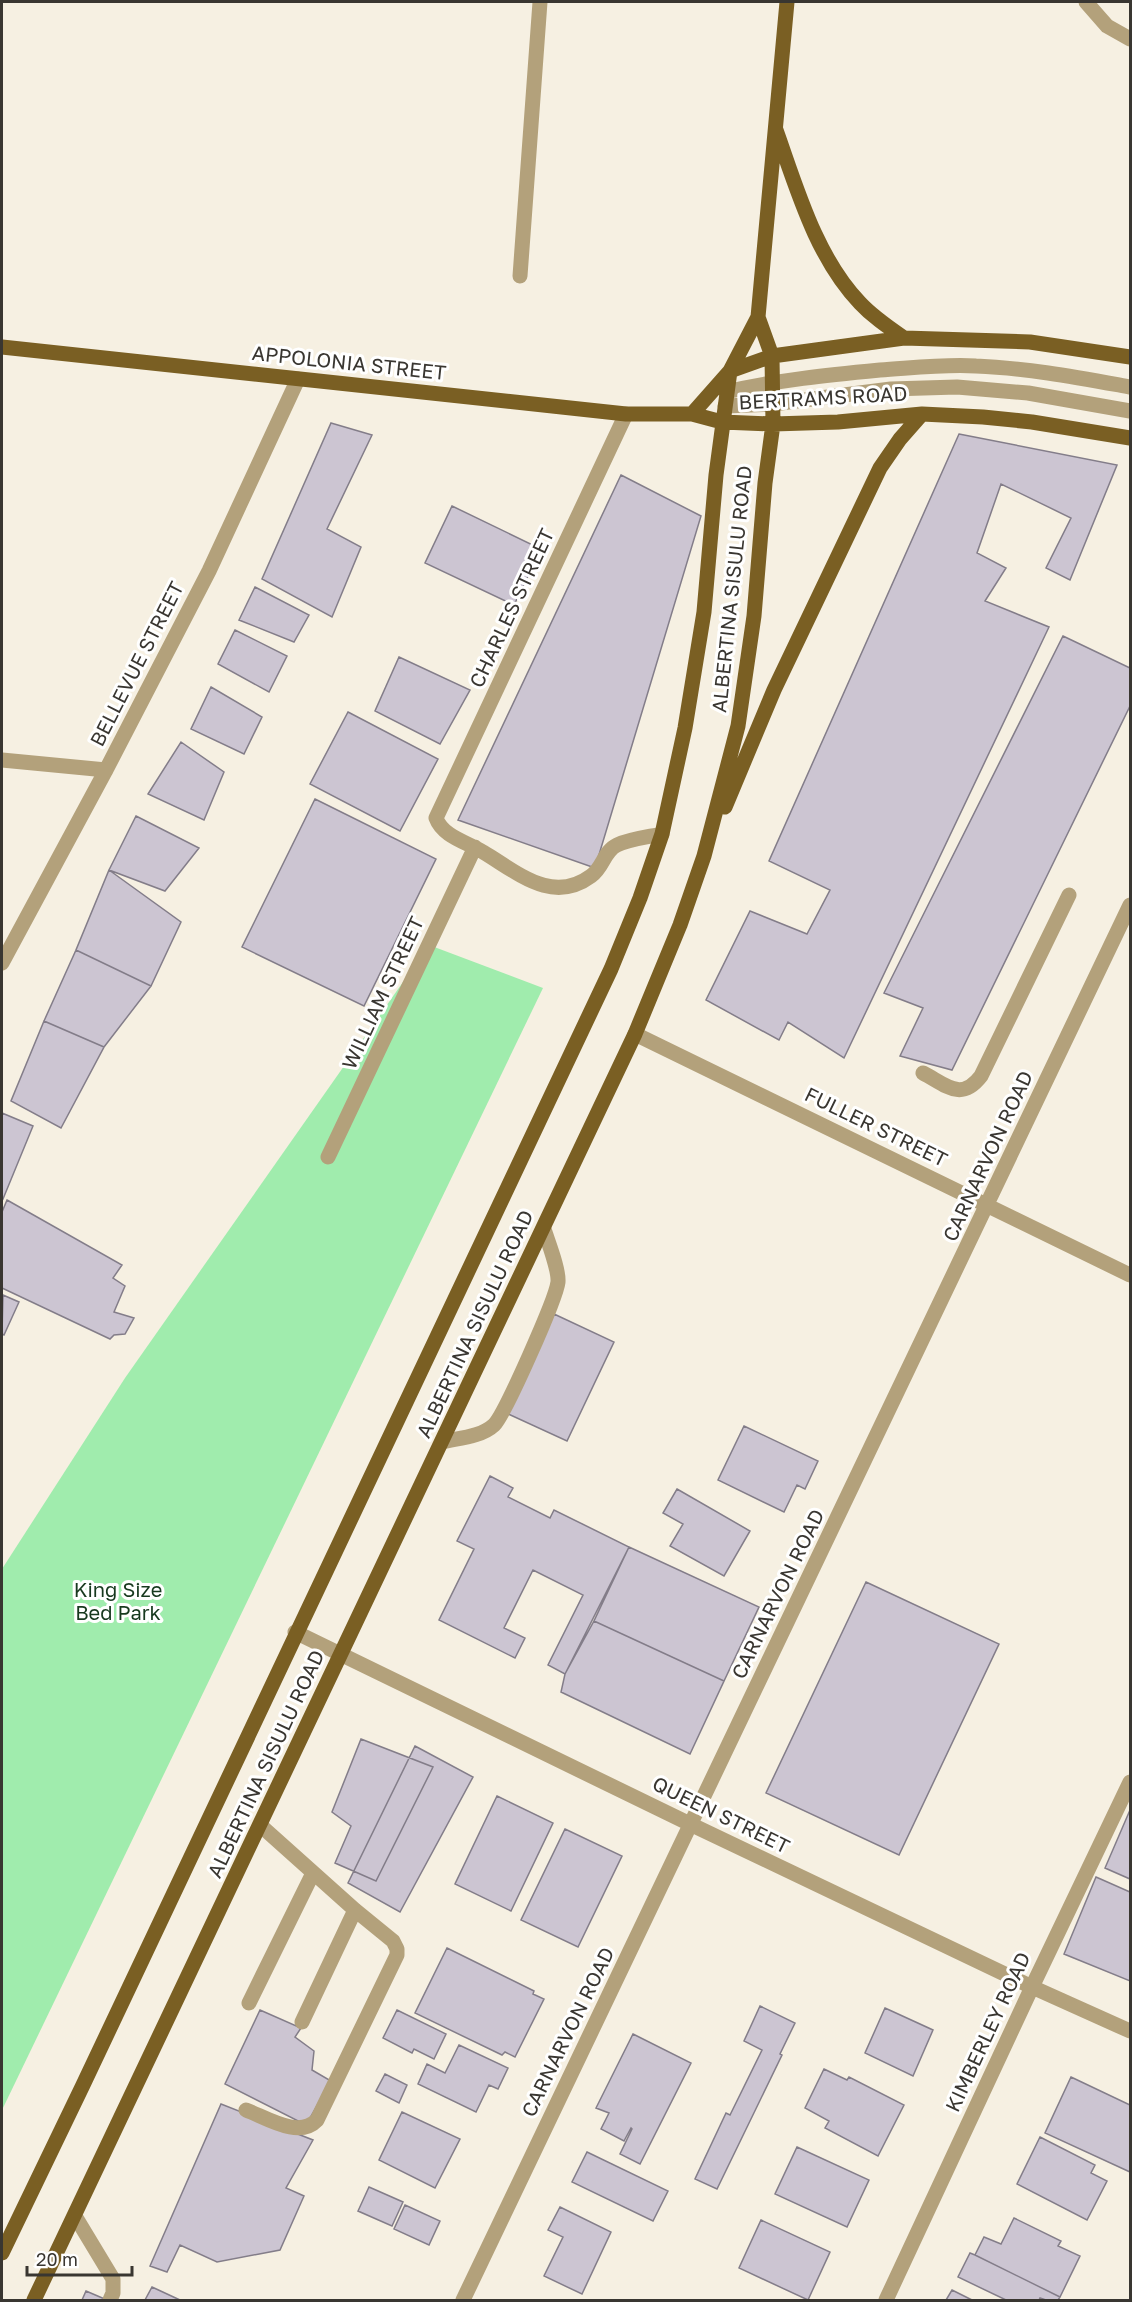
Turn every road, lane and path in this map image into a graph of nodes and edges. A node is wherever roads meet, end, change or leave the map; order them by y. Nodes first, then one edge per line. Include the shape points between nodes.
1 (540, 2) edge
2 (787, 2) edge
3 (1086, 2) edge
4 (1131, 39) edge
5 (774, 124) junction
6 (520, 276) dead end
7 (758, 317) junction
8 (904, 338) junction
9 (2, 347) edge
10 (772, 356) junction
11 (1131, 357) edge
12 (730, 371) junction
13 (298, 379) junction
14 (772, 382) junction
15 (1131, 387) edge
16 (726, 399) junction
17 (773, 404) junction
18 (1131, 411) edge
19 (626, 414) junction
20 (692, 414) junction
21 (922, 414) junction
22 (722, 422) junction
23 (773, 424) junction
24 (1131, 438) edge
25 (2, 760) edge
26 (106, 770) junction
27 (662, 834) junction
28 (475, 847) junction
29 (704, 856) junction
30 (1069, 896) dead end
31 (1131, 905) edge
32 (2, 963) edge
33 (635, 1034) junction
34 (923, 1073) dead end
35 (328, 1157) dead end
36 (988, 1205) junction
37 (544, 1229) junction
38 (1131, 1275) edge
39 (442, 1442) junction
40 (295, 1632) junction
41 (341, 1655) junction
42 (1131, 1782) edge
43 (690, 1824) junction
44 (260, 1825) junction
45 (313, 1873) junction
46 (355, 1910) junction
47 (1032, 1987) junction
48 (249, 2003) dead end
49 (302, 2022) dead end
50 (1131, 2031) edge
51 (246, 2110) dead end
52 (75, 2216) junction
53 (2, 2253) edge
54 (34, 2301) edge
55 (110, 2301) edge
56 (463, 2301) edge
57 (886, 2301) edge

1 - 6 street
2 - 5 main road, ALBERTINA SISULU ROAD
3 - 4 street via 1107,26
5 - 7 main road, ALBERTINA SISULU ROAD
5 - 8 main road via 797,190 828,257 860,303
7 - 10 main road, ALBERTINA SISULU ROAD
7 - 12 main road, ALBERTINA SISULU ROAD
8 - 10 main road, BERTRAMS ROAD
8 - 11 main road, BERTRAMS ROAD via 1030,342
9 - 13 main road, APPOLONIA STREET
10 - 12 main road, BERTRAMS ROAD
10 - 14 main road, ALBERTINA SISULU ROAD
12 - 16 main road, ALBERTINA SISULU ROAD
12 - 20 main road, BERTRAMS ROAD
13 - 19 main road, APPOLONIA STREET
13 - 26 street, BELLEVUE STREET via 209,571
14 - 15 street via 927,366 975,366
14 - 16 street
14 - 17 main road, ALBERTINA SISULU ROAD
16 - 17 street
16 - 22 main road, ALBERTINA SISULU ROAD
17 - 18 street via 891,389 957,387 1028,393
17 - 23 main road, ALBERTINA SISULU ROAD
19 - 20 main road, APPOLONIA STREET
19 - 28 street, CHARLES STREET via 436,818 443,831
20 - 22 main road, BERTRAMS ROAD
21 - 23 main road, BERTRAMS ROAD
21 - 24 main road, BERTRAMS ROAD via 1032,422
21 - 29 main road via 880,468 774,690
22 - 23 main road, BERTRAMS ROAD
22 - 27 main road, ALBERTINA SISULU ROAD via 700,634
23 - 29 main road, ALBERTINA SISULU ROAD via 754,616 738,726
25 - 26 street
26 - 32 street, BELLEVUE STREET
27 - 28 street via 618,845 592,876 554,889 540,885
27 - 40 main road, ALBERTINA SISULU ROAD via 611,969
28 - 35 street, WILLIAM STREET
29 - 33 main road, ALBERTINA SISULU ROAD
30 - 34 street via 981,1076 963,1091 956,1091
31 - 36 street, CARNARVON ROAD
33 - 36 street, FULLER STREET
33 - 37 main road, ALBERTINA SISULU ROAD
36 - 38 street, FULLER STREET
36 - 43 street, CARNARVON ROAD
37 - 39 main road, ALBERTINA SISULU ROAD
37 - 39 street via 558,1284 504,1411 486,1431
39 - 41 main road, ALBERTINA SISULU ROAD
40 - 41 street, QUEEN STREET
40 - 53 main road, ALBERTINA SISULU ROAD
41 - 43 street, QUEEN STREET
41 - 44 main road, ALBERTINA SISULU ROAD
42 - 47 street, KIMBERLEY ROAD
43 - 47 street, QUEEN STREET
43 - 56 street, CARNARVON ROAD
44 - 45 street
44 - 52 main road, ALBERTINA SISULU ROAD
45 - 46 street
45 - 48 street
46 - 49 street
46 - 51 street via 393,1941 397,1955 317,2120 300,2129
47 - 50 street, QUEEN STREET
47 - 57 street, KIMBERLEY ROAD
52 - 54 main road, ALBERTINA SISULU ROAD
52 - 55 street via 112,2279

